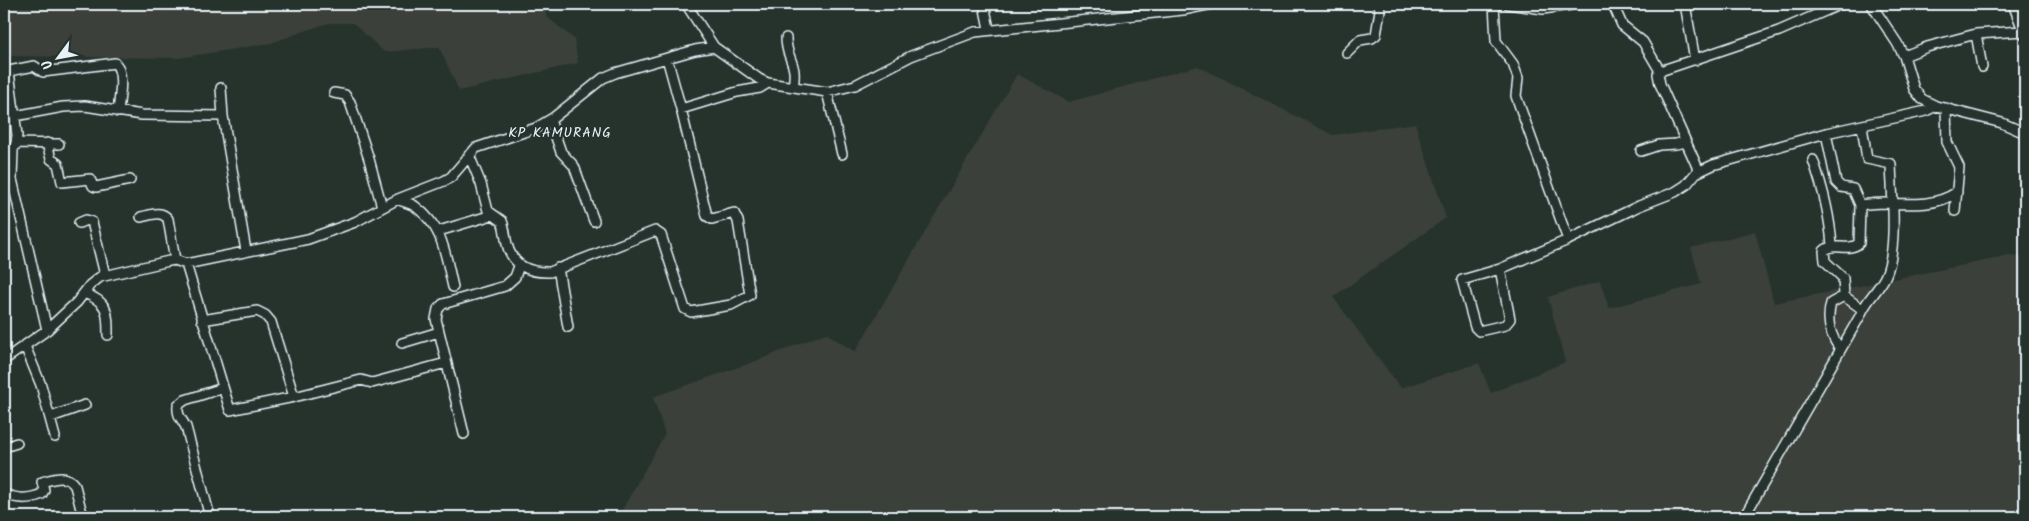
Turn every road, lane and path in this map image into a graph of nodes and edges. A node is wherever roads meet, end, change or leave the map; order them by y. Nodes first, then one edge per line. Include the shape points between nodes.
1 (686, 4) edge
2 (984, 4) edge
3 (1212, 4) edge
4 (1379, 4) edge
5 (1494, 4) edge
6 (1508, 4) edge
7 (1578, 4) edge
8 (1685, 4) edge
9 (1841, 4) edge
10 (1871, 4) edge
11 (2013, 4) edge
12 (1182, 7) edge
13 (1615, 9) dead end
14 (989, 29) junction
15 (2024, 33) edge
16 (1976, 34) junction
17 (786, 38) dead end
18 (714, 47) junction
19 (1347, 53) dead end
20 (1904, 56) junction
21 (667, 58) junction
22 (1695, 60) junction
23 (1982, 67) dead end
24 (1660, 71) junction
25 (768, 83) junction
26 (793, 87) junction
27 (221, 88) dead end
28 (827, 92) junction
29 (334, 93) dead end
30 (1936, 106) junction
31 (1946, 108) junction
32 (681, 109) junction
33 (118, 112) junction
34 (15, 116) junction
35 (223, 116) junction
36 (550, 120) junction
37 (1862, 126) junction
38 (1826, 133) junction
39 (2025, 133) edge
40 (1685, 142) junction
41 (47, 143) junction
42 (59, 144) dead end
43 (11, 148) edge
44 (1641, 151) dead end
45 (842, 154) dead end
46 (469, 155) junction
47 (1813, 160) dead end
48 (1699, 171) junction
49 (130, 180) dead end
50 (1957, 192) junction
51 (398, 199) junction
52 (1860, 204) junction
53 (1892, 205) junction
54 (382, 207) junction
55 (1955, 212) dead end
56 (492, 215) junction
57 (141, 217) dead end
58 (594, 222) dead end
59 (79, 223) dead end
60 (439, 232) junction
61 (1568, 240) junction
62 (1832, 246) junction
63 (246, 251) junction
64 (174, 260) junction
65 (186, 264) junction
66 (519, 266) junction
67 (558, 268) junction
68 (1500, 269) junction
69 (105, 275) junction
70 (453, 287) dead end
71 (84, 293) junction
72 (1844, 296) junction
73 (1862, 309) junction
74 (202, 320) junction
75 (568, 327) dead end
76 (47, 330) junction
77 (439, 332) junction
78 (108, 335) dead end
79 (402, 343) dead end
80 (25, 346) junction
81 (1840, 349) junction
82 (4, 360) edge
83 (446, 363) junction
84 (223, 388) junction
85 (294, 397) junction
86 (85, 405) dead end
87 (51, 417) junction
88 (464, 434) dead end
89 (55, 437) dead end
90 (17, 443) dead end
91 (4, 447) edge
92 (4, 494) edge
93 (84, 517) edge
94 (210, 517) edge
95 (1744, 517) edge

1 - 18 street
2 - 14 street
3 - 12 street
4 - 19 street via 1376,34 1360,40
5 - 61 street via 1496,41 1515,69 1518,78 1516,96
6 - 7 street via 1543,9
8 - 22 street
9 - 22 street via 1779,31
10 - 20 street
11 - 15 street
12 - 14 street
13 - 24 street via 1622,25 1640,37
14 - 28 street via 945,42 855,85
15 - 16 street
16 - 20 street
16 - 23 street
17 - 26 street via 787,53 796,75
18 - 21 street
18 - 25 street
20 - 30 street via 1914,88 1922,99
21 - 32 street
21 - 36 street via 603,78
22 - 24 street
24 - 40 street via 1660,84
25 - 26 street
25 - 32 street
26 - 28 street
27 - 35 street
28 - 45 street
29 - 54 street via 345,95 350,102
30 - 31 street
30 - 37 street
31 - 39 street via 2002,123
31 - 50 street via 1948,142 1959,167
32 - 67 street via 707,216 712,219 734,213 738,221 750,295 731,304 691,312 685,309 666,246 655,231
33 - 34 street via 85,106
33 - 34 street via 119,70 111,62 43,72 34,66 9,71
33 - 35 street
34 - 43 street
35 - 63 street
36 - 46 street via 536,128 484,144
36 - 58 street via 561,152 574,166
37 - 38 street
37 - 53 street via 1867,159 1891,164
38 - 48 street
38 - 52 street via 1836,182 1840,187 1853,189
40 - 44 street
40 - 48 street
41 - 42 street
41 - 43 street
41 - 49 street via 52,159 58,164 62,182 90,179 96,187
43 - 76 street via 12,179
46 - 51 street via 451,177
46 - 56 street
47 - 62 street via 1828,213
48 - 61 street via 1676,192
50 - 53 street via 1936,202
50 - 55 street
51 - 54 street
51 - 60 street via 414,205
52 - 53 street
52 - 62 street via 1858,243 1848,248
53 - 73 street via 1892,256 1885,277
54 - 63 street via 330,232
56 - 60 street
56 - 66 street via 502,220 510,253
57 - 64 street via 165,215
59 - 69 street via 92,222
60 - 70 street
61 - 68 street
62 - 72 street via 1826,248 1823,256 1829,267 1843,278
63 - 65 street
64 - 65 street
64 - 69 street
65 - 74 street
66 - 67 street via 539,272
66 - 77 street via 515,277 505,286 440,306 436,316
67 - 75 street
68 - 68 street via 1462,280 1475,327 1479,331 1505,325 1510,319
69 - 71 street
71 - 76 street
71 - 78 street via 101,300 106,308
72 - 73 street
72 - 81 street via 1831,304 1828,318 1831,334
73 - 81 street
74 - 84 street
74 - 85 street via 257,310 265,315
76 - 80 street
77 - 79 street
77 - 83 street
80 - 82 street
80 - 87 street
81 - 95 street
83 - 85 street via 372,383 361,380
83 - 88 street
84 - 85 street via 230,410
84 - 94 street via 178,405 178,415 186,427
86 - 87 street
87 - 89 street
90 - 91 street
92 - 93 street via 15,499 32,498 42,494 42,482 64,478 72,482

